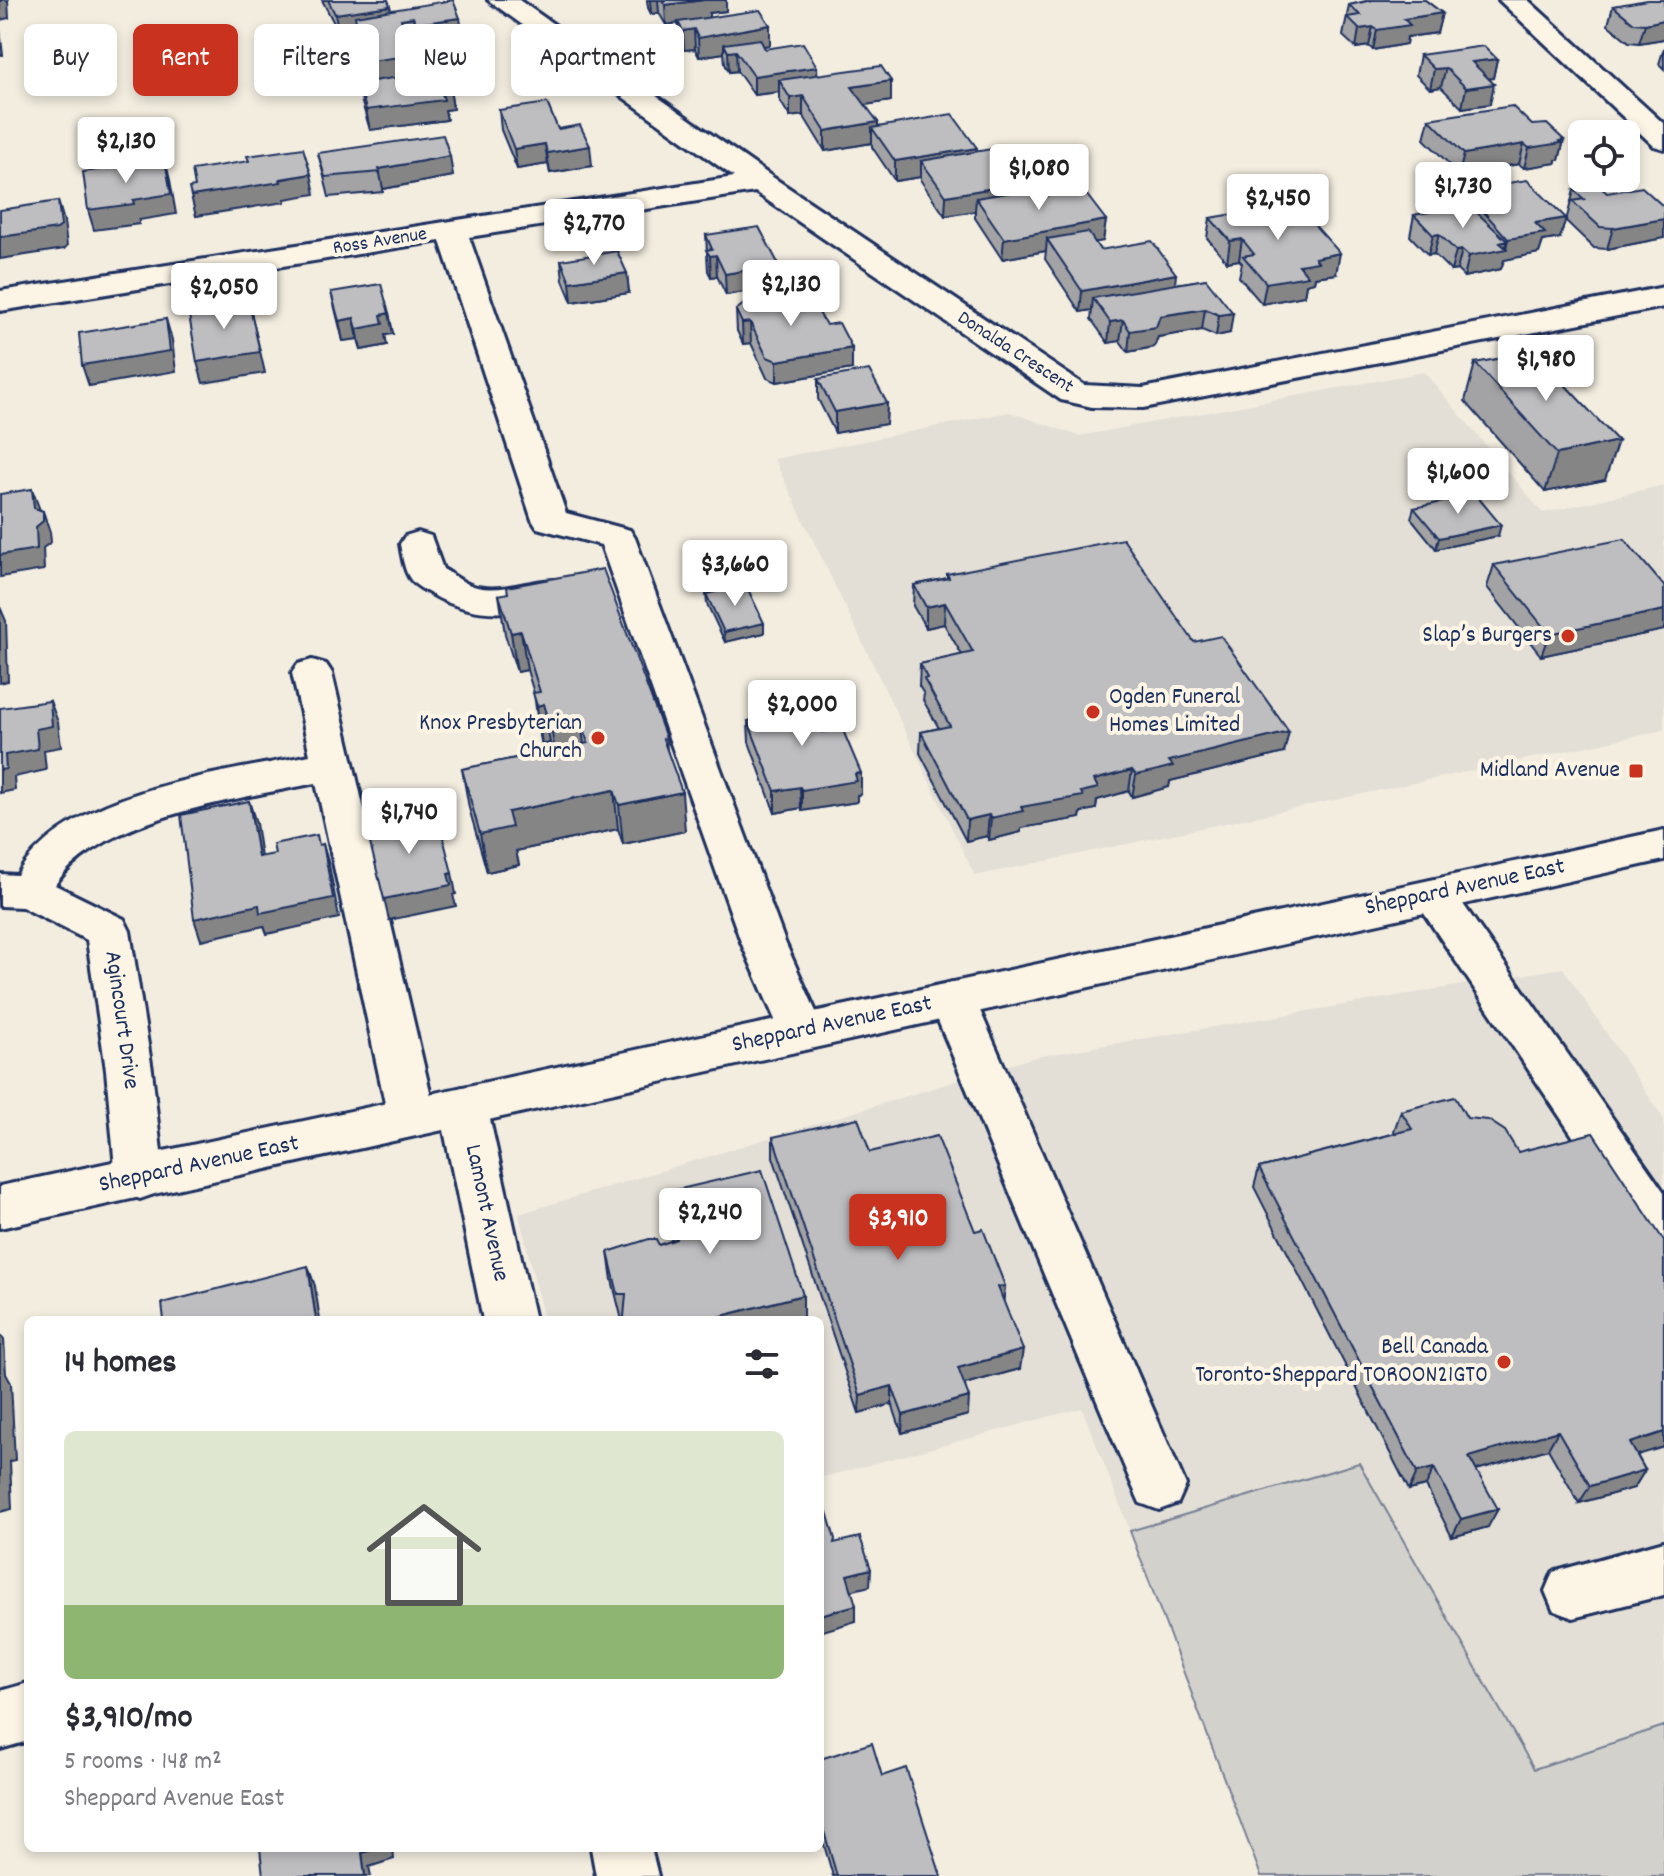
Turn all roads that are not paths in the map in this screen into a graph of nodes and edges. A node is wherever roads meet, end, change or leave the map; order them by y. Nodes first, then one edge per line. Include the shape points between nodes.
1 (501, 0) edge
2 (1512, 0) edge
3 (1664, 140) edge
4 (760, 182) junction
5 (452, 231) junction
6 (1664, 297) edge
7 (0, 301) edge
8 (418, 544) dead end
9 (606, 583) junction
10 (312, 673) dead end
11 (332, 765) junction
12 (1664, 845) edge
13 (15, 891) edge
14 (1434, 895) junction
15 (952, 999) junction
16 (802, 1032) junction
17 (463, 1106) junction
18 (412, 1117) junction
19 (140, 1179) junction
20 (0, 1207) edge
21 (1664, 1232) edge
22 (508, 1316) edge
23 (1159, 1485) dead end
24 (1664, 1568) edge
25 (1573, 1591) dead end
26 (24, 1713) edge
27 (0, 1720) edge
28 (622, 1852) edge
29 (627, 1876) edge

1 - 4 street, Donalda Crescent
2 - 3 street
4 - 5 street, Ross Avenue
4 - 6 street, Donalda Crescent via 1053,382 1092,397 1143,398
5 - 7 street, Ross Avenue
5 - 9 street via 550,520 617,538
8 - 9 street via 426,575 468,599 510,600
9 - 16 street
10 - 11 street
11 - 13 street via 146,807 87,833
11 - 18 street
12 - 14 street, Sheppard Avenue East
13 - 19 street, Agincourt Drive via 108,931
14 - 15 street, Sheppard Avenue East
14 - 21 street
15 - 16 street, Sheppard Avenue East
15 - 23 street
16 - 17 street, Sheppard Avenue East
17 - 18 street, Sheppard Avenue East
17 - 22 street, Lamont Avenue
18 - 19 street, Sheppard Avenue East
19 - 20 street, Sheppard Avenue East
24 - 25 street
26 - 27 street
28 - 29 street

